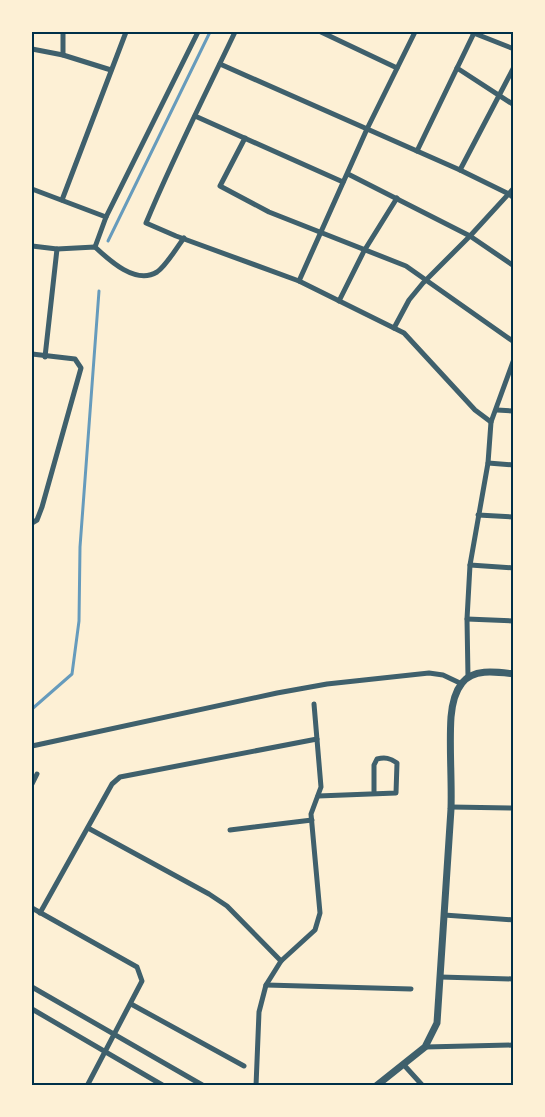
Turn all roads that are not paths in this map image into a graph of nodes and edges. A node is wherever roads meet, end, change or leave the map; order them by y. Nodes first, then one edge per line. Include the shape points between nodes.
1 (63, 32) edge
2 (126, 32) edge
3 (198, 32) edge
4 (235, 32) edge
5 (321, 32) edge
6 (415, 32) edge
7 (472, 32) edge
8 (513, 49) edge
9 (32, 50) edge
10 (63, 55) junction
11 (220, 64) junction
12 (513, 67) edge
13 (397, 68) junction
14 (457, 68) junction
15 (111, 70) junction
16 (499, 95) junction
17 (513, 105) edge
18 (195, 116) junction
19 (367, 129) junction
20 (244, 138) junction
21 (417, 151) junction
22 (460, 170) junction
23 (348, 174) junction
24 (343, 182) junction
25 (513, 188) edge
26 (32, 189) edge
27 (511, 196) edge
28 (397, 198) junction
29 (62, 200) junction
30 (106, 218) junction
31 (320, 232) junction
32 (470, 236) junction
33 (184, 238) junction
34 (32, 246) edge
35 (95, 247) junction
36 (57, 249) junction
37 (364, 251) junction
38 (513, 266) edge
39 (426, 279) junction
40 (299, 281) junction
41 (339, 301) junction
42 (394, 328) junction
43 (513, 342) edge
44 (32, 354) edge
45 (45, 357) junction
46 (513, 359) edge
47 (497, 410) junction
48 (513, 411) edge
49 (491, 422) junction
50 (488, 463) junction
51 (513, 465) edge
52 (478, 515) junction
53 (513, 517) edge
54 (32, 523) edge
55 (470, 565) junction
56 (513, 568) edge
57 (467, 619) junction
58 (513, 621) edge
59 (513, 674) edge
60 (468, 677) junction
61 (462, 684) junction
62 (314, 704) dead end
63 (317, 739) junction
64 (32, 746) edge
65 (37, 774) dead end
66 (32, 784) edge
67 (374, 794) junction
68 (318, 796) junction
69 (451, 807) junction
70 (513, 808) edge
71 (312, 820) junction
72 (88, 828) junction
73 (230, 830) dead end
74 (32, 908) edge
75 (40, 913) junction
76 (444, 915) junction
77 (513, 920) edge
78 (281, 961) junction
79 (440, 977) junction
80 (513, 979) edge
81 (266, 985) junction
82 (32, 987) edge
83 (411, 989) dead end
84 (131, 1005) junction
85 (32, 1010) edge
86 (114, 1034) junction
87 (513, 1045) edge
88 (425, 1047) junction
89 (105, 1052) junction
90 (404, 1065) junction
91 (244, 1066) dead end
92 (87, 1086) edge
93 (164, 1086) edge
94 (204, 1086) edge
95 (256, 1086) edge
96 (376, 1086) edge
97 (423, 1086) edge

1 - 10 street
2 - 15 street
3 - 30 street
4 - 11 street
5 - 13 street
6 - 13 street
7 - 8 street
7 - 14 street
9 - 10 street
10 - 15 street
11 - 18 street
11 - 19 street
12 - 16 street
13 - 19 street
14 - 16 street
14 - 21 street
15 - 29 street
16 - 17 street
16 - 22 street
18 - 20 street
18 - 33 street via 146,223
19 - 21 street
19 - 23 street
20 - 24 street
20 - 31 street via 220,186 269,212
21 - 22 street
22 - 27 street
23 - 24 street
23 - 28 street
24 - 31 street
25 - 27 street
26 - 29 street
27 - 32 street
28 - 32 street
28 - 37 street
29 - 30 street
30 - 35 street
31 - 37 street
31 - 40 street
32 - 38 street
32 - 39 street
33 - 35 street via 158,271 145,276 122,268
33 - 40 street
34 - 36 street
35 - 36 street
36 - 45 street
37 - 39 street via 406,266
37 - 41 street
39 - 42 street
39 - 43 street
40 - 41 street
41 - 42 street
42 - 49 street via 404,333 475,410
44 - 45 street
45 - 54 street via 75,359 81,368 42,507
46 - 47 street
47 - 48 street
47 - 49 street
49 - 50 street
50 - 51 street
50 - 52 street
52 - 53 street
52 - 55 street
55 - 56 street
55 - 57 street
57 - 58 street
57 - 60 street
59 - 60 street via 483,672
60 - 61 street
61 - 64 street via 429,673 327,684
61 - 69 street via 454,696 451,716
62 - 63 street
63 - 68 street via 321,787
63 - 72 street via 120,777 112,784
65 - 66 street
67 - 67 street via 396,793 397,763 385,757 377,759
67 - 68 street
68 - 71 street
69 - 70 street
69 - 76 street
71 - 73 street
71 - 78 street via 320,914 315,930
72 - 75 street
72 - 78 street via 227,906
74 - 75 street
75 - 84 street via 137,967 142,981
76 - 77 street
76 - 79 street
78 - 81 street
79 - 80 street
79 - 88 street via 436,1023
81 - 83 street
81 - 95 street via 260,1012
82 - 86 street
84 - 86 street
84 - 91 street
85 - 89 street
86 - 89 street
86 - 94 street
87 - 88 street
88 - 90 street
89 - 92 street
89 - 93 street
90 - 96 street
90 - 97 street

